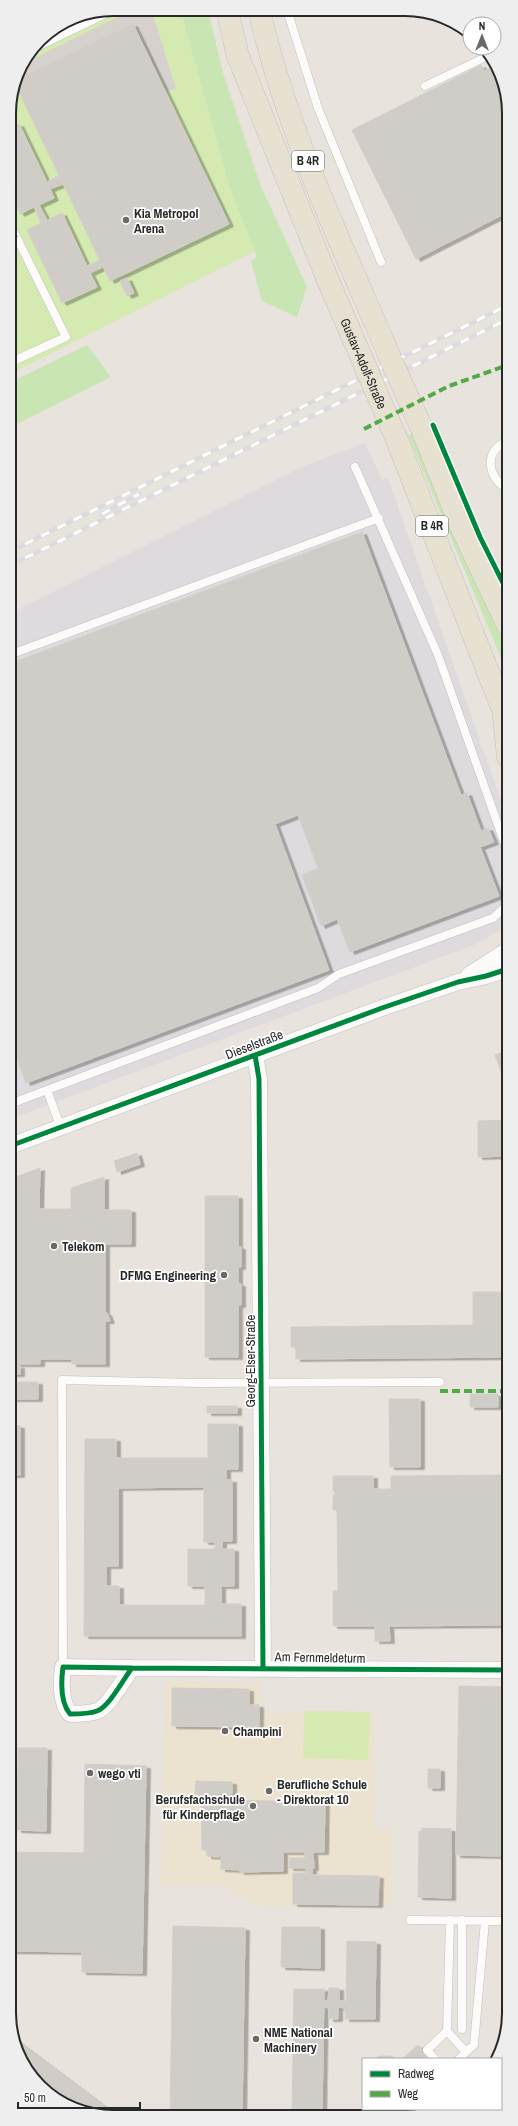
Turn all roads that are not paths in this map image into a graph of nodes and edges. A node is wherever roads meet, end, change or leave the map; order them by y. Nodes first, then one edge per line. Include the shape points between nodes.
1 (228, 16) edge
2 (260, 16) edge
3 (289, 16) edge
4 (99, 17) edge
5 (79, 22) edge
6 (81, 26) junction
7 (53, 37) edge
8 (485, 57) edge
9 (425, 86) dead end
10 (16, 236) edge
11 (381, 262) dead end
12 (16, 360) edge
13 (502, 445) edge
14 (355, 467) dead end
15 (502, 486) edge
16 (379, 518) junction
17 (502, 613) edge
18 (16, 652) edge
19 (502, 710) edge
20 (502, 836) edge
21 (502, 910) edge
22 (502, 954) edge
23 (502, 971) edge
24 (458, 982) junction
25 (255, 1056) junction
26 (47, 1090) junction
27 (16, 1102) edge
28 (61, 1128) junction
29 (16, 1144) edge
30 (440, 1382) dead end
31 (261, 1383) junction
32 (62, 1667) junction
33 (132, 1668) junction
34 (263, 1668) junction
35 (502, 1670) edge
36 (410, 1920) dead end
37 (450, 1920) junction
38 (462, 1920) junction
39 (485, 1921) junction
40 (502, 1921) edge
41 (462, 2029) dead end
42 (447, 2031) junction
43 (466, 2052) junction
44 (434, 2058) edge
45 (460, 2058) edge

1 - 19 main road, Gustav-Adolf-Straße / B 4R, bridge via 238,56 327,278 432,526
2 - 17 main road, Gustav-Adolf-Straße / B 4R, bridge via 272,63 302,146 460,524
3 - 11 lane via 318,108
4 - 6 lane
5 - 6 lane
6 - 7 lane
8 - 9 lane
10 - 12 lane via 66,337
13 - 15 lane via 497,448 490,463 495,479
14 - 16 lane
16 - 18 lane
16 - 20 lane via 438,655
21 - 26 lane via 493,918 339,974 318,988
22 - 24 street, Dieselstraße
23 - 24 street, Dieselstraße
24 - 25 street, Dieselstraße
25 - 28 street, Dieselstraße
25 - 31 street, Georg-Elser-Straße via 259,1078
26 - 27 lane
26 - 28 lane
28 - 29 street, Dieselstraße
30 - 31 lane
31 - 32 lane via 62,1380
31 - 34 street, Georg-Elser-Straße
32 - 33 street, Am Fernmeldeturm
32 - 33 street via 64,1707 70,1714 99,1711
33 - 34 street, Am Fernmeldeturm
34 - 35 street, Am Fernmeldeturm
36 - 37 lane
37 - 38 lane
37 - 42 lane
38 - 39 lane
38 - 41 lane
39 - 40 lane
39 - 43 lane via 474,2045
42 - 43 lane
42 - 44 lane via 427,2050
43 - 45 lane

